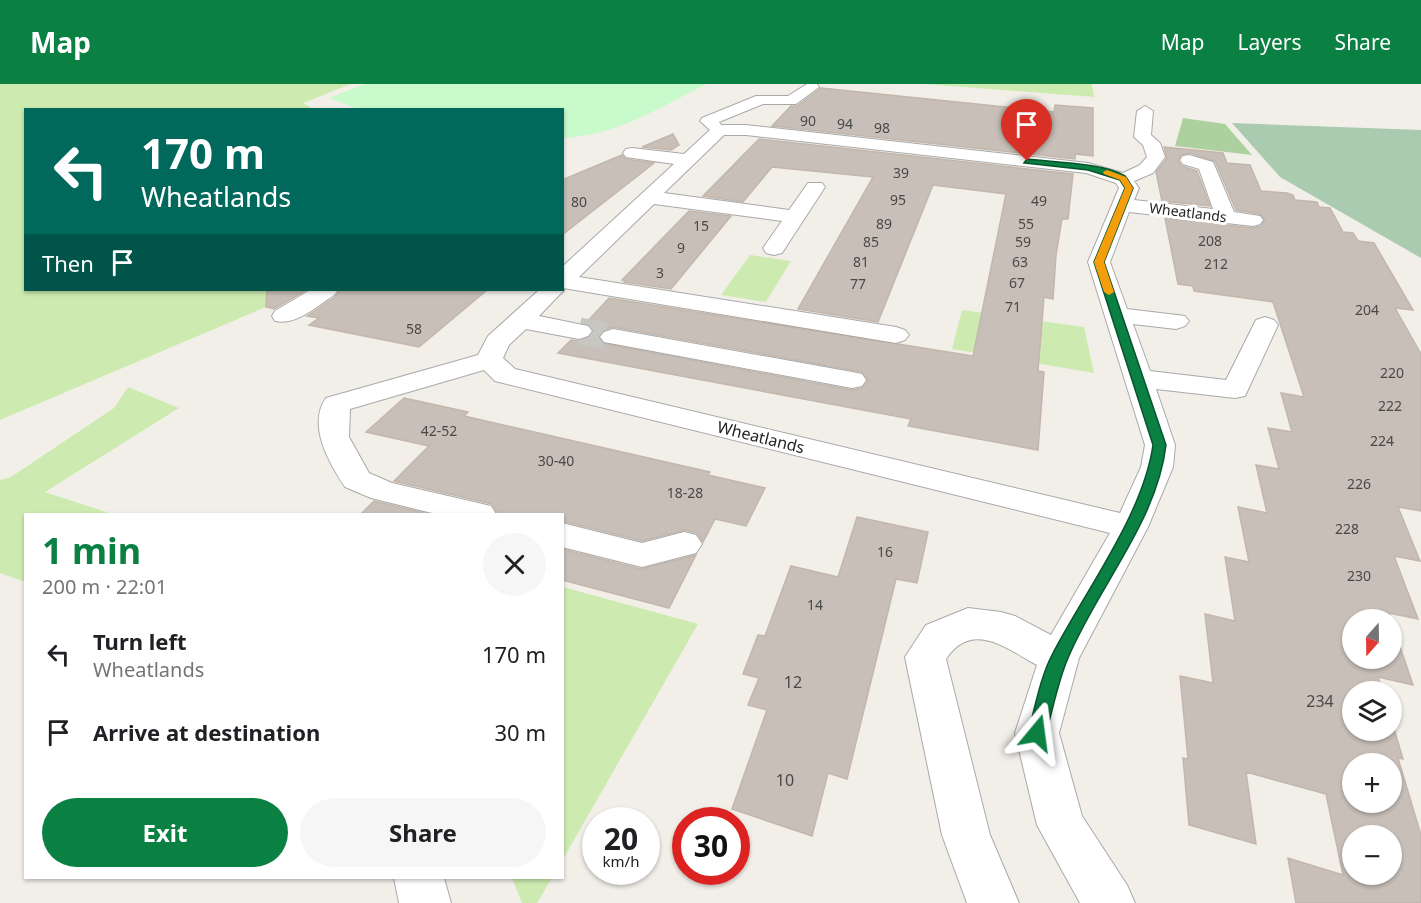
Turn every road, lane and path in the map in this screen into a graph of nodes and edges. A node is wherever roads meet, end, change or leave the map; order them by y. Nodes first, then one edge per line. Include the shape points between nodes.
1 (812, 87) dead end
2 (1145, 111) dead end
3 (720, 130) junction
4 (632, 153) dead end
5 (689, 160) junction
6 (1189, 160) dead end
7 (1123, 178) junction
8 (815, 187) dead end
9 (650, 197) junction
10 (1122, 205) junction
11 (1226, 216) junction
12 (796, 217) junction
13 (1253, 220) dead end
14 (774, 248) dead end
15 (564, 277) edge
16 (564, 287) edge
17 (324, 291) edge
18 (549, 291) edge
19 (1117, 315) junction
20 (284, 316) dead end
21 (520, 320) junction
22 (1176, 321) dead end
23 (1265, 325) dead end
24 (579, 331) tunnel mouth
25 (896, 335) dead end
26 (613, 337) tunnel mouth
27 (489, 360) junction
28 (1138, 378) junction
29 (852, 380) dead end
30 (476, 513) edge
31 (1131, 527) junction
32 (564, 536) edge
33 (684, 544) dead end
34 (1059, 658) junction
35 (419, 879) edge
36 (425, 903) edge
37 (993, 903) edge
38 (1108, 903) edge

1 - 3 street via 791,101 761,99 708,121
2 - 7 street via 1142,137 1151,143 1156,157 1144,171
3 - 5 street
3 - 7 street via 1088,168
4 - 5 street
5 - 9 street
6 - 11 street via 1207,166
7 - 10 street, Wheatlands via 1129,188
8 - 12 street
9 - 12 street
9 - 15 street
10 - 11 street, Wheatlands
10 - 19 street, Wheatlands via 1099,262
11 - 13 street, Wheatlands
12 - 14 street
16 - 25 street
17 - 20 street
18 - 21 street
19 - 22 street
19 - 28 street, Wheatlands
21 - 24 street
21 - 27 street via 497,342
23 - 28 street via 1235,390
26 - 29 street
27 - 30 street via 336,404 334,436 356,480 383,491
27 - 31 street, Wheatlands via 505,375
28 - 31 street, Wheatlands via 1160,445 1157,466
31 - 34 street, Wheatlands
32 - 33 street via 642,555
34 - 37 street via 1001,627 968,623 940,636 925,657 966,835
34 - 38 street, Wheatlands via 1037,733 1060,825
35 - 36 street

